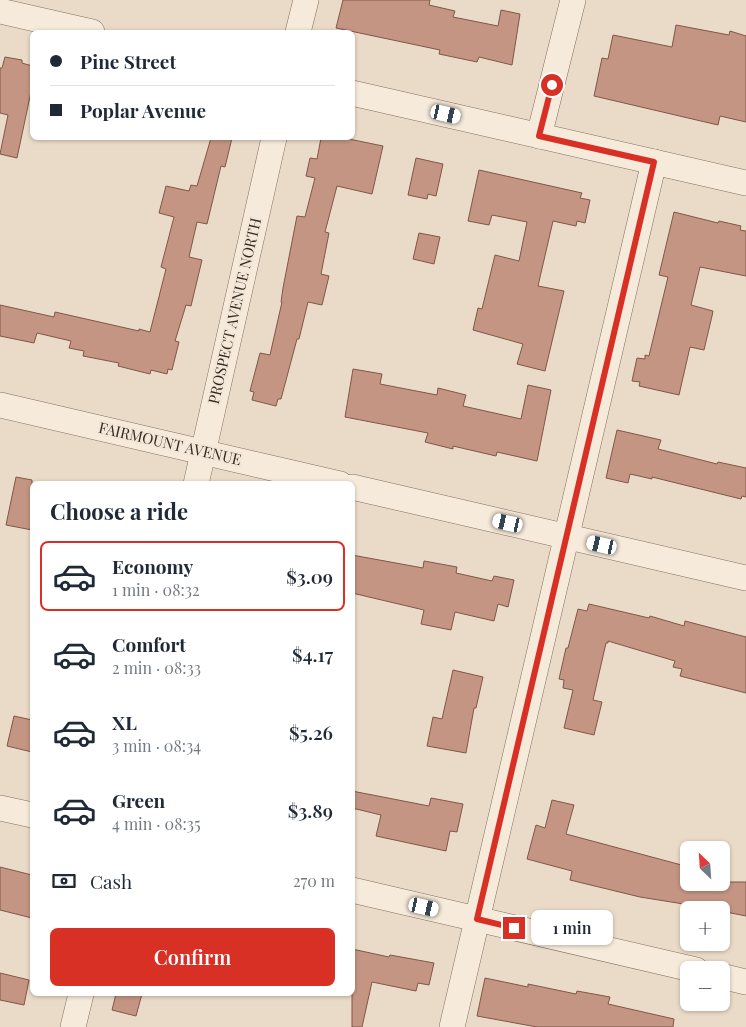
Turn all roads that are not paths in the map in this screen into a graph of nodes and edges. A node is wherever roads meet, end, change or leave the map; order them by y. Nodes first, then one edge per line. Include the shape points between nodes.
1 (306, 0) edge
2 (573, 0) edge
3 (0, 11) edge
4 (83, 30) edge
5 (298, 30) edge
6 (355, 94) edge
7 (539, 136) junction
8 (274, 140) edge
9 (654, 162) junction
10 (746, 183) edge
11 (0, 405) edge
12 (203, 452) junction
13 (197, 481) edge
14 (327, 481) edge
15 (355, 488) edge
16 (566, 536) junction
17 (746, 578) edge
18 (0, 808) edge
19 (30, 815) edge
20 (355, 891) edge
21 (477, 919) junction
22 (680, 966) edge
23 (730, 978) edge
24 (746, 982) edge
25 (81, 996) edge
26 (74, 1027) edge
27 (452, 1027) edge

1 - 5 street
2 - 7 street
3 - 4 street
6 - 7 street
7 - 9 street
8 - 12 street, PROSPECT AVENUE NORTH
9 - 10 street
9 - 16 street
11 - 12 street, FAIRMOUNT AVENUE
12 - 13 street, PROSPECT AVENUE NORTH
12 - 14 street, FAIRMOUNT AVENUE
15 - 16 street
16 - 17 street
16 - 21 street
18 - 19 street
20 - 21 street
21 - 22 street
21 - 27 street
23 - 24 street
25 - 26 street

